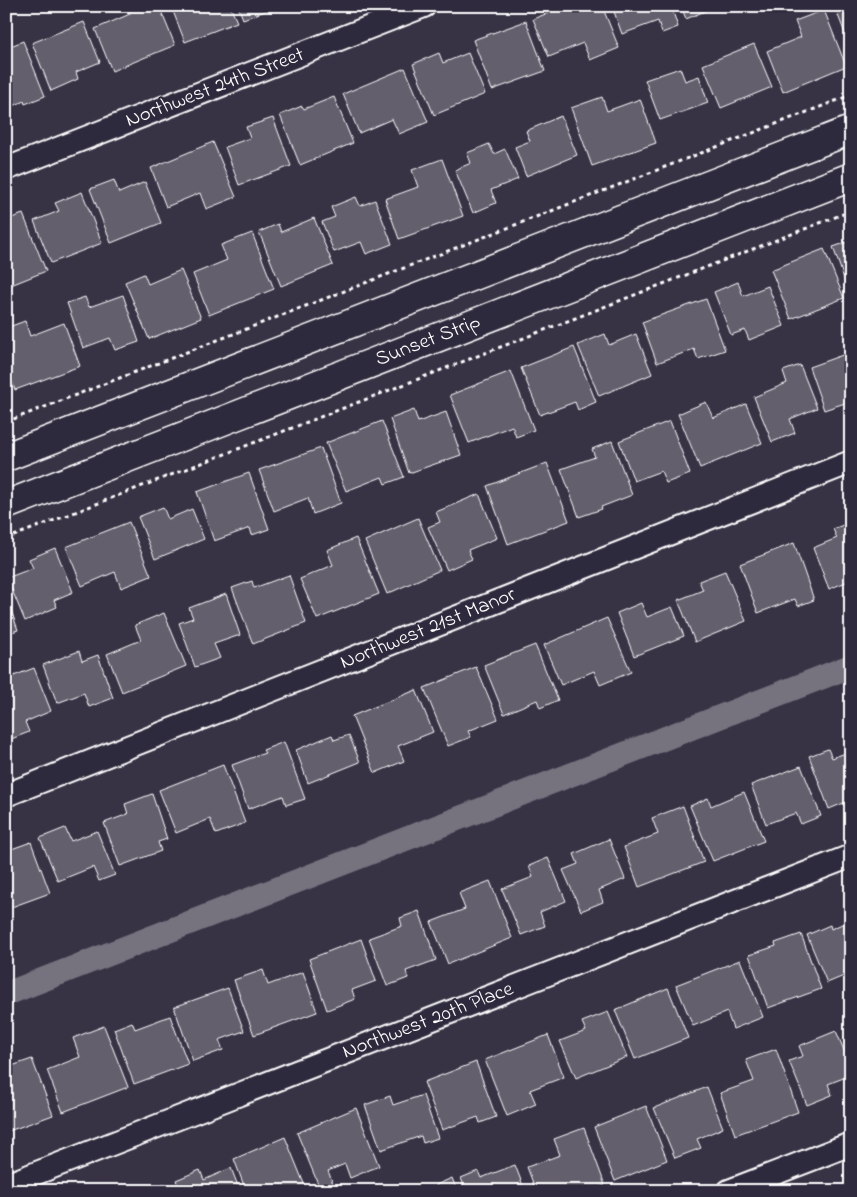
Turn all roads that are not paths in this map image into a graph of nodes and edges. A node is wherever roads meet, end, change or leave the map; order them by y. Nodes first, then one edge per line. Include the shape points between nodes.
1 (424, 6) edge
2 (851, 130) edge
3 (6, 169) edge
4 (851, 177) edge
5 (6, 457) edge
6 (851, 462) edge
7 (6, 505) edge
8 (6, 795) edge
9 (851, 856) edge
10 (851, 1144) edge
11 (6, 1185) edge
12 (728, 1191) edge

1 - 3 street, Northwest 24th Street
2 - 5 street, Sunset Strip
4 - 7 street, Sunset Strip
6 - 8 street, Northwest 21st Manor
9 - 11 street, Northwest 20th Place
10 - 12 street

